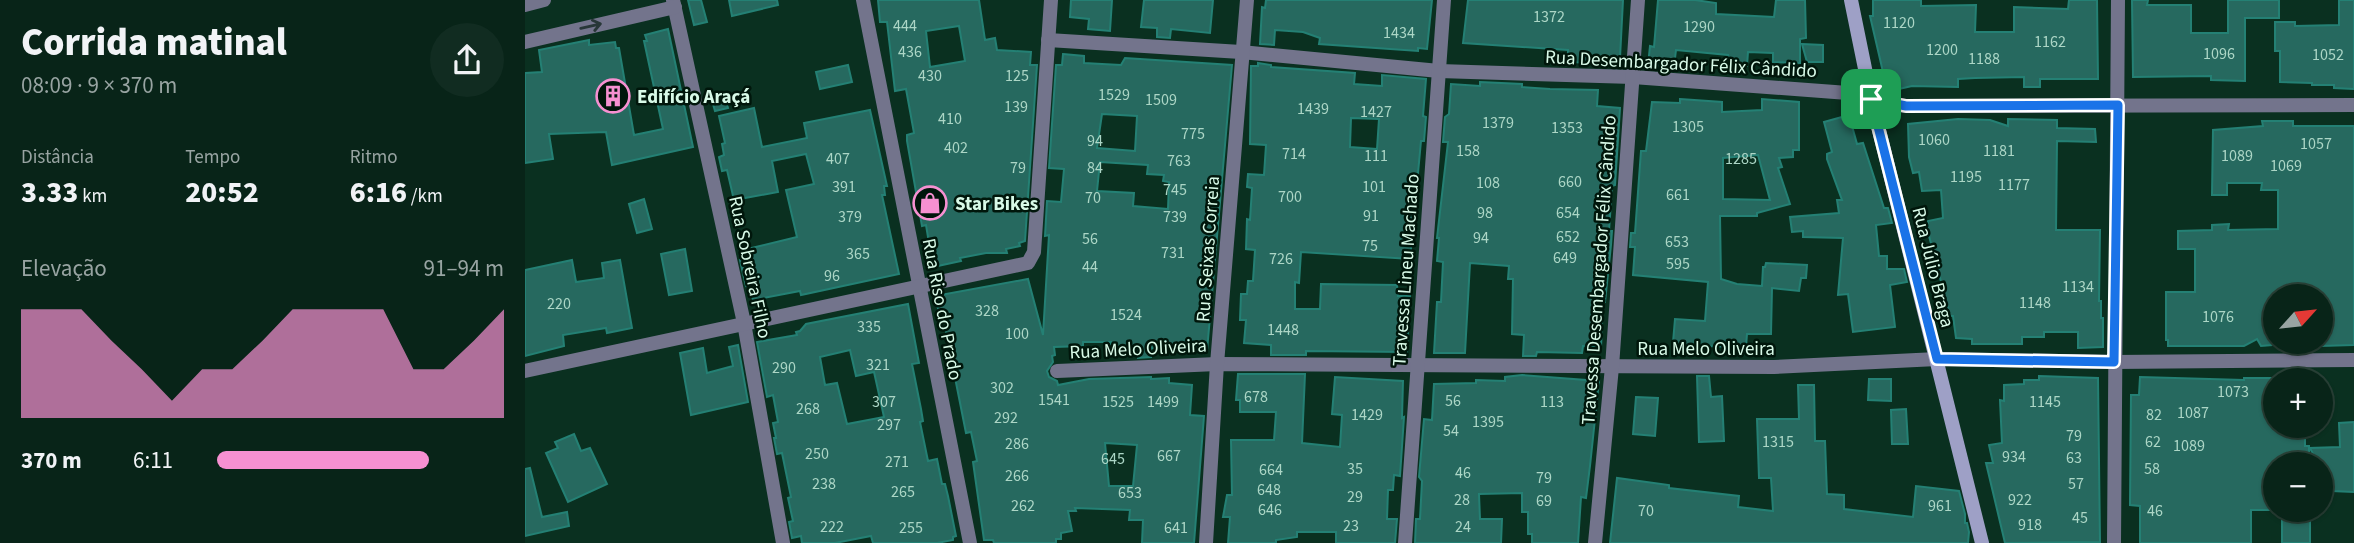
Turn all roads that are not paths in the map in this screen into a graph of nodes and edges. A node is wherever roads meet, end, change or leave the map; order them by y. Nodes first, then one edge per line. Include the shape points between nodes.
1 (544, 0) edge
2 (863, 0) edge
3 (1051, 0) edge
4 (1247, 0) edge
5 (1444, 0) edge
6 (1638, 0) edge
7 (1851, 0) edge
8 (2118, 0) edge
9 (674, 3) edge
10 (525, 5) edge
11 (1048, 40) junction
12 (525, 42) edge
13 (1241, 52) junction
14 (1439, 71) junction
15 (1633, 77) junction
16 (1871, 99) junction
17 (2118, 105) junction
18 (2354, 105) edge
19 (919, 287) junction
20 (744, 323) junction
21 (1937, 359) junction
22 (2354, 360) edge
23 (2114, 362) junction
24 (1217, 364) junction
25 (1418, 365) junction
26 (1612, 367) junction
27 (525, 371) edge
28 (1057, 371) dead end
29 (783, 543) edge
30 (970, 543) edge
31 (1206, 543) edge
32 (1405, 543) edge
33 (1595, 543) edge
34 (1982, 543) edge
35 (2113, 543) edge

1 - 10 street
2 - 19 street, Rua Riso do Prado
3 - 11 street
4 - 13 street, Rua Seixas Correia
5 - 14 street, Travessa Lineu Machado
6 - 15 street, Travessa Desembargador Félix Cândido
7 - 16 street, Rua Júlio Braga
8 - 17 street
12 -> 9 street
9 - 20 street, Rua Sobreira Filho
11 - 13 street, Rua Desembargador Félix Cândido
11 - 19 street via 1030,261
13 - 14 street, Rua Desembargador Félix Cândido
13 - 24 street, Rua Seixas Correia
14 - 15 street, Rua Desembargador Félix Cândido
14 - 25 street, Travessa Lineu Machado
15 - 16 street, Rua Desembargador Félix Cândido via 1848,93
15 - 26 street, Travessa Desembargador Félix Cândido
16 - 17 street, Rua Desembargador Félix Cândido via 1906,106
16 - 21 street, Rua Júlio Braga
17 - 18 street, Rua Desembargador Félix Cândido
17 - 23 street
19 - 20 street
19 - 30 street, Rua Riso do Prado
20 - 27 street
20 - 29 street, Rua Sobreira Filho
21 - 23 street, Rua Melo Oliveira
21 - 26 street, Rua Melo Oliveira via 1774,367
21 - 34 street, Rua Júlio Braga
22 - 23 street, Rua Melo Oliveira
23 - 35 street
24 - 25 street, Rua Melo Oliveira
24 - 28 street, Rua Melo Oliveira
24 - 31 street, Rua Seixas Correia
25 - 26 street, Rua Melo Oliveira
25 - 32 street, Travessa Lineu Machado
26 - 33 street, Travessa Desembargador Félix Cândido

